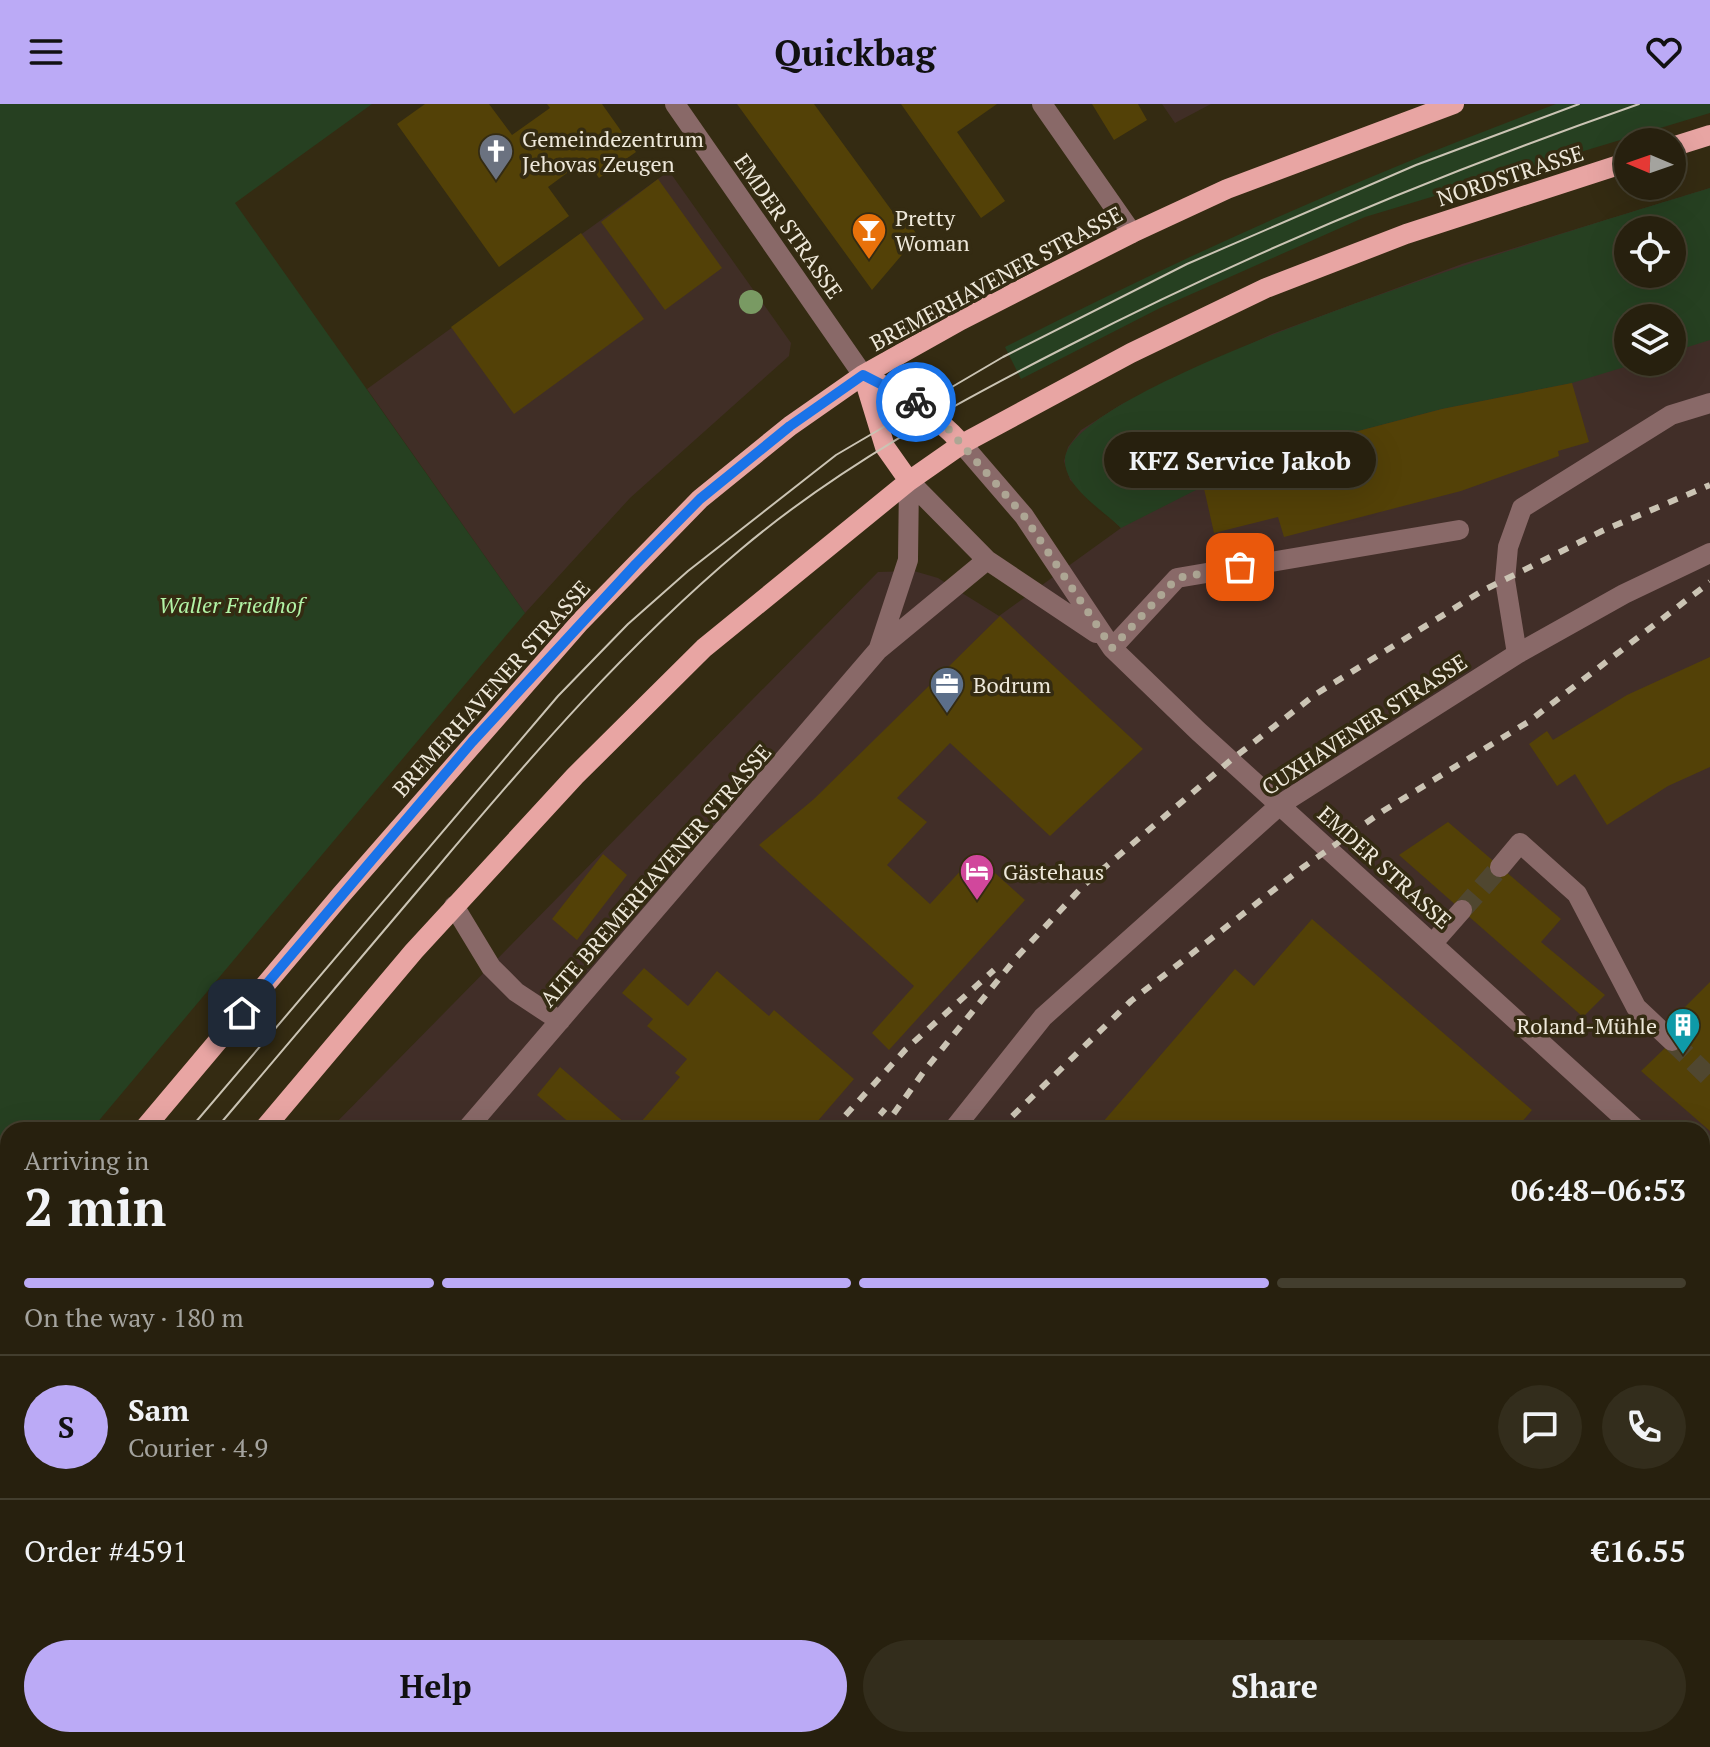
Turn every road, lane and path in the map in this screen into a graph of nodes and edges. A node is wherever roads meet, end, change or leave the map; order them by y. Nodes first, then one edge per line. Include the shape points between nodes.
1 (675, 104) edge
2 (1042, 104) edge
3 (1454, 104) edge
4 (1710, 135) edge
5 (1686, 143) edge
6 (1614, 167) edge
7 (1132, 233) junction
8 (863, 375) junction
9 (1710, 403) edge
10 (962, 444) junction
11 (909, 481) junction
12 (1459, 530) dead end
13 (1710, 553) edge
14 (987, 560) junction
15 (1108, 643) junction
16 (878, 650) junction
17 (1517, 654) junction
18 (1281, 804) junction
19 (1500, 867) tunnel mouth
20 (454, 906) junction
21 (1462, 910) tunnel mouth
22 (1433, 943) junction
23 (560, 1021) junction
24 (1672, 1041) tunnel mouth
25 (150, 1122) edge
26 (270, 1122) edge
27 (473, 1122) edge
28 (959, 1122) edge
29 (1628, 1122) edge

1 - 8 street, EMDER STRASSE
2 - 7 street
3 - 7 main road, BREMERHAVENER STRASSE via 1227,189
4 - 5 main road
6 - 10 main road, NORDSTRASSE via 1406,234 1266,288
7 - 8 main road, BREMERHAVENER STRASSE
8 - 10 main road, EMDER STRASSE via 937,416
8 - 11 main road, EMDER STRASSE via 885,447
8 - 25 main road, BREMERHAVENER STRASSE via 700,499 580,622
9 - 17 street via 1671,415 1522,508 1508,547 1505,580
10 - 11 main road
10 - 15 street, EMDER STRASSE via 1024,516
11 - 14 street, EMDER STRASSE
11 - 16 street, ALTE BREMERHAVENER STRASSE via 908,560
11 - 20 main road via 704,648
12 - 15 street via 1177,578
13 - 17 street, CUXHAVENER STRASSE
14 - 15 street, EMDER STRASSE
14 - 16 street, ALTE BREMERHAVENER STRASSE
15 - 18 street, EMDER STRASSE
16 - 23 street, ALTE BREMERHAVENER STRASSE
17 - 18 street, CUXHAVENER STRASSE
18 - 22 street, EMDER STRASSE
18 - 28 street, CUXHAVENER STRASSE via 1043,1017
19 - 24 street via 1520,843 1577,894 1636,1007
20 - 23 street via 491,967 516,992
20 - 26 main road
21 - 22 street
22 - 29 street, EMDER STRASSE
23 - 27 street, ALTE BREMERHAVENER STRASSE

